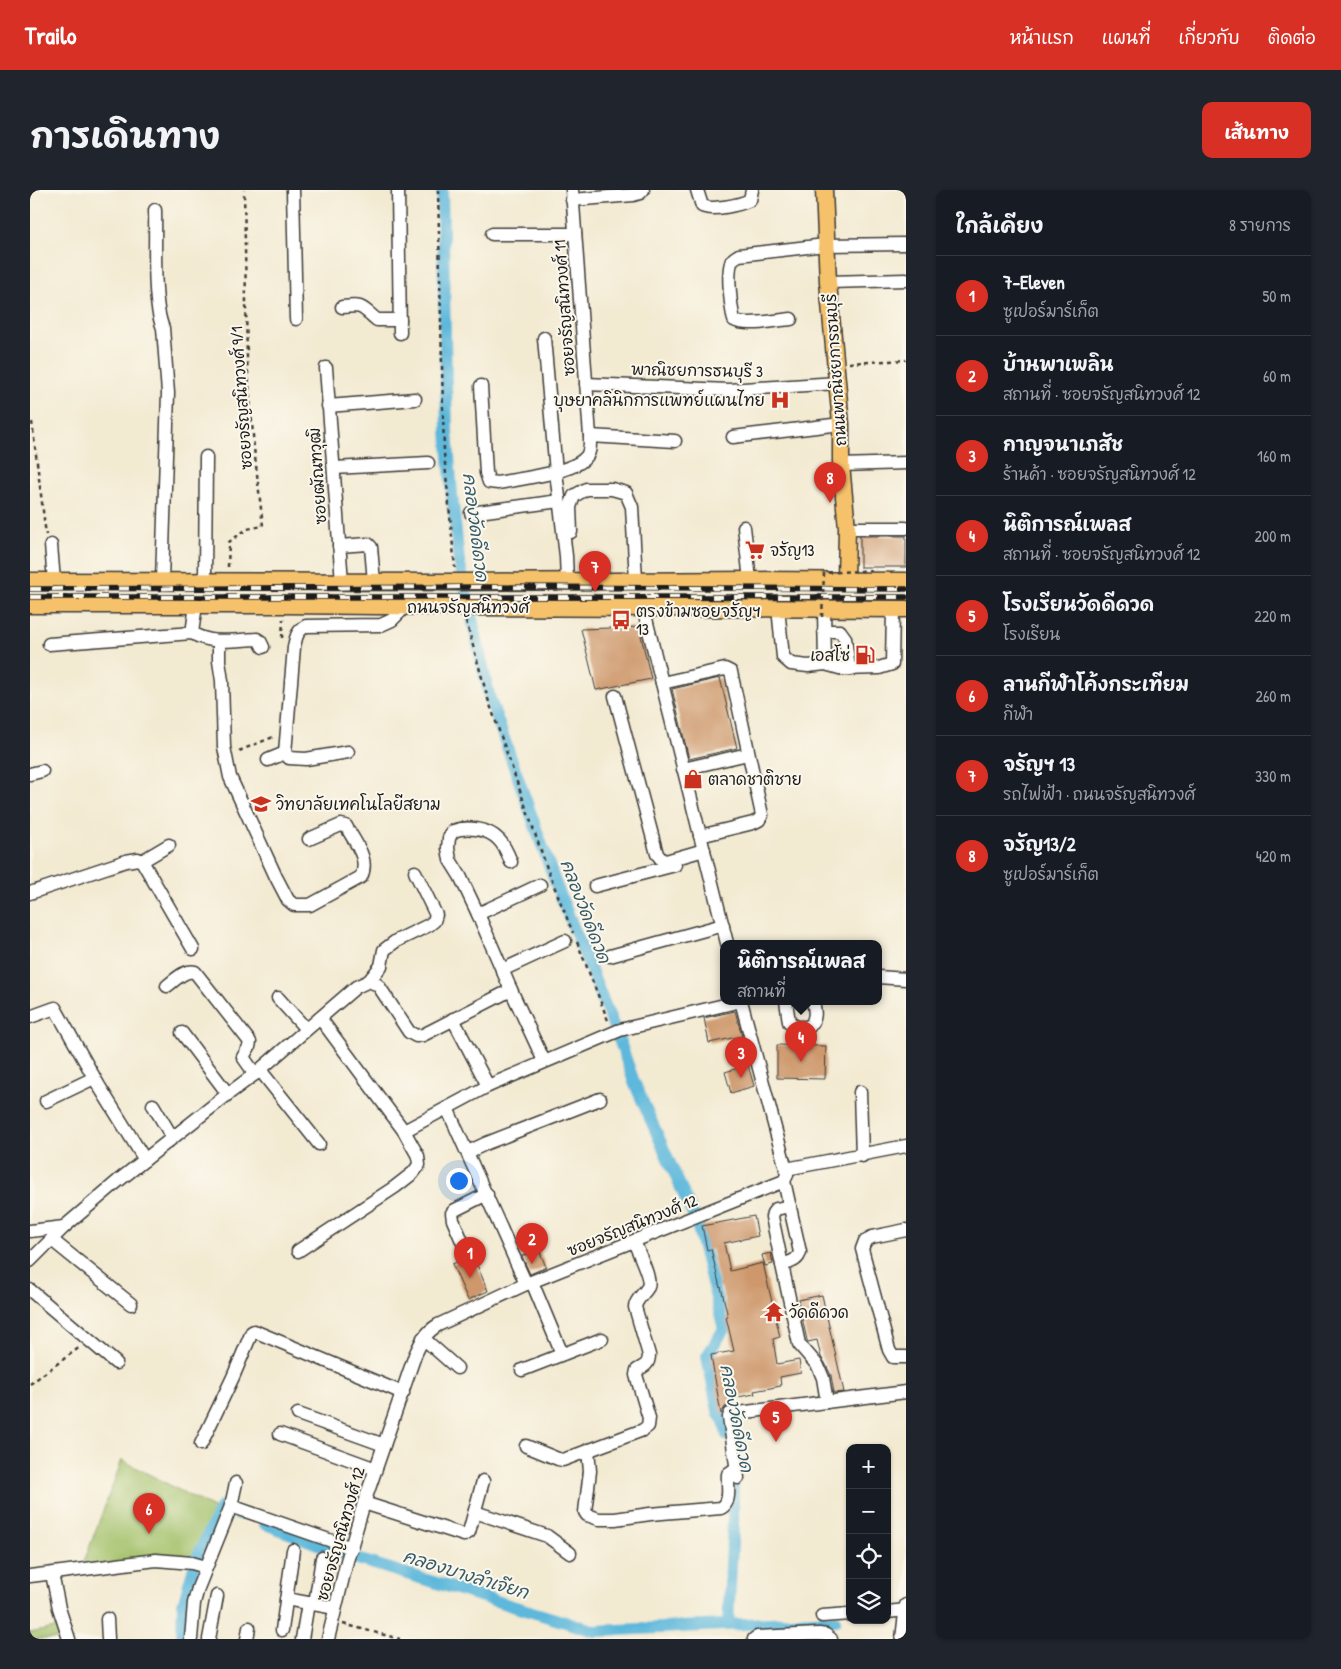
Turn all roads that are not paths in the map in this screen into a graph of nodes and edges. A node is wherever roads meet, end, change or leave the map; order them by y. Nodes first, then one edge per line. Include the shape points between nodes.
1 (293, 190) edge
2 (398, 190) edge
3 (643, 190) edge
4 (698, 190) edge
5 (752, 190) edge
6 (824, 190) edge
7 (572, 195) edge
8 (155, 210) dead end
9 (492, 234) dead end
10 (575, 234) junction
11 (906, 244) edge
12 (825, 245) junction
13 (906, 280) edge
14 (828, 282) junction
15 (342, 307) dead end
16 (296, 319) dead end
17 (791, 319) dead end
18 (544, 338) dead end
19 (326, 368) dead end
20 (837, 383) junction
21 (586, 384) junction
22 (482, 386) dead end
23 (415, 400) dead end
24 (328, 406) junction
25 (841, 424) junction
26 (590, 436) junction
27 (733, 437) dead end
28 (675, 441) dead end
29 (206, 457) dead end
30 (428, 463) dead end
31 (906, 463) edge
32 (841, 465) junction
33 (334, 468) junction
34 (556, 472) junction
35 (559, 500) junction
36 (471, 513) dead end
37 (744, 527) dead end
38 (847, 528) junction
39 (906, 528) edge
40 (50, 545) road end
41 (339, 546) junction
42 (162, 580) junction
43 (636, 580) junction
44 (750, 580) junction
45 (30, 581) edge
46 (54, 581) junction
47 (77, 581) junction
48 (206, 581) junction
49 (572, 581) junction
50 (846, 581) junction
51 (906, 581) edge
52 (342, 582) junction
53 (374, 582) junction
54 (30, 605) edge
55 (77, 606) junction
56 (196, 606) junction
57 (405, 607) junction
58 (644, 607) junction
59 (778, 608) junction
60 (900, 609) edge
61 (823, 613) junction
62 (824, 631) junction
63 (192, 633) junction
64 (219, 641) junction
65 (49, 644) dead end
66 (263, 648) dead end
67 (825, 664) junction
68 (849, 669) junction
69 (662, 683) junction
70 (615, 696) dead end
71 (348, 752) dead end
72 (285, 753) junction
73 (748, 754) junction
74 (268, 760) dead end
75 (684, 768) junction
76 (700, 836) junction
77 (309, 839) dead end
78 (169, 846) dead end
79 (705, 853) junction
80 (142, 861) junction
81 (511, 862) dead end
82 (415, 872) dead end
83 (540, 885) dead end
84 (595, 886) dead end
85 (30, 892) edge
86 (478, 914) junction
87 (723, 926) junction
88 (572, 939) road end
89 (726, 940) edge
90 (193, 949) dead end
91 (610, 956) dead end
92 (502, 970) junction
93 (882, 977) edge
94 (906, 979) edge
95 (369, 981) junction
96 (167, 986) dead end
97 (510, 990) junction
98 (278, 998) dead end
99 (725, 1005) edge
100 (742, 1005) edge
101 (787, 1005) edge
102 (814, 1005) edge
103 (30, 1017) edge
104 (320, 1018) junction
105 (454, 1019) junction
106 (306, 1029) junction
107 (182, 1032) dead end
108 (544, 1061) junction
109 (258, 1072) junction
110 (94, 1078) junction
111 (488, 1086) junction
112 (860, 1092) dead end
113 (228, 1094) junction
114 (600, 1099) dead end
115 (46, 1101) dead end
116 (153, 1105) dead end
117 (447, 1108) junction
118 (404, 1131) junction
119 (172, 1137) junction
120 (319, 1144) dead end
121 (906, 1148) edge
122 (468, 1152) junction
123 (862, 1156) junction
124 (145, 1160) junction
125 (785, 1175) junction
126 (487, 1194) junction
127 (790, 1206) junction
128 (64, 1227) junction
129 (906, 1230) edge
130 (30, 1231) edge
131 (52, 1240) junction
132 (634, 1241) junction
133 (298, 1251) dead end
134 (468, 1254) dead end
135 (30, 1261) edge
136 (782, 1265) junction
137 (529, 1283) junction
138 (30, 1290) edge
139 (131, 1304) dead end
140 (423, 1338) junction
141 (602, 1339) dead end
142 (562, 1354) junction
143 (906, 1357) edge
144 (116, 1363) dead end
145 (457, 1368) dead end
146 (522, 1370) dead end
147 (906, 1392) edge
148 (403, 1393) junction
149 (827, 1402) junction
150 (298, 1414) dead end
151 (280, 1434) dead end
152 (201, 1444) dead end
153 (384, 1445) junction
154 (526, 1446) dead end
155 (588, 1450) junction
156 (376, 1468) junction
157 (484, 1481) dead end
158 (236, 1483) dead end
159 (364, 1503) junction
160 (230, 1510) junction
161 (475, 1512) junction
162 (293, 1550) dead end
163 (350, 1553) junction
164 (570, 1553) dead end
165 (322, 1558) dead end
166 (30, 1563) edge
167 (199, 1565) junction
168 (52, 1574) junction
169 (33, 1576) edge
170 (217, 1596) dead end
171 (286, 1599) junction
172 (312, 1604) junction
173 (906, 1605) edge
174 (335, 1608) junction
175 (906, 1610) edge
176 (891, 1612) edge
177 (846, 1614) edge
178 (905, 1614) edge
179 (822, 1616) dead end
180 (107, 1619) dead end
181 (282, 1630) dead end
182 (903, 1634) edge
183 (69, 1639) edge
184 (108, 1639) edge
185 (192, 1639) edge
186 (209, 1639) edge
187 (302, 1639) edge
188 (328, 1639) edge
189 (754, 1639) edge
190 (831, 1639) edge

1 - 16 street
2 - 15 street via 400,326 377,320 359,305
3 - 7 street via 633,195
4 - 5 street via 702,206 708,209 750,200
6 - 12 main road, ถนนพาณิชยการธนบุรี
7 - 10 street, ซอยจรัญสนิทวงศ์ 11
8 - 42 street via 156,289 168,393
9 - 10 street
10 - 21 street, ซอยจรัญสนิทวงศ์ 11
11 - 12 street
12 - 14 main road, ถนนพาณิชยการธนบุรี
12 - 17 street via 740,255 731,262 734,320 752,323
13 - 14 street
14 - 20 main road, ถนนพาณิชยการธนบุรี
18 - 34 street
19 - 24 street, ซอยฒัณฑวุฒิ
20 - 21 street, พาณิชยการธนบุรี 3 via 728,390
20 - 25 main road, ถนนพาณิชยการธนบุรี
21 - 26 street, ซอยจรัญสนิทวงศ์ 11
22 - 34 street via 489,482
23 - 24 street
24 - 33 street, ซอยฒัณฑวุฒิ
25 - 27 street
25 - 32 main road, ถนนพาณิชยการธนบุรี
26 - 28 street
26 - 34 street, ซอยจรัญสนิทวงศ์ 11 via 587,457
29 - 48 street
30 - 33 street
31 - 32 street
32 - 38 main road, ถนนพาณิชยการธนบุรี
33 - 41 street, ซอยฒัณฑวุฒิ
34 - 35 street
35 - 36 street
35 - 49 street
37 - 44 street
38 - 39 street
38 - 50 main road, ถนนพาณิชยการธนบุรี
40 - 46 street
41 - 52 street, ซอยฒัณฑวุฒิ
41 - 53 street via 368,544 371,547
42 - 47 main road, ถนนจรัญสนิทวงศ์
42 - 48 main road, ถนนจรัญสนิทวงศ์
43 - 44 main road, ถนนจรัญสนิทวงศ์
43 - 49 main road, ถนนจรัญสนิทวงศ์
43 - 49 street via 632,507 626,492 586,489 574,496 570,507
44 - 50 main road, ถนนจรัญสนิทวงศ์
45 - 46 main road, ถนนจรัญสนิทวงศ์
46 - 47 main road, ถนนจรัญสนิทวงศ์
47 - 55 main road
48 - 52 main road, ถนนจรัญสนิทวงศ์
49 - 53 main road, ถนนจรัญสนิทวงศ์ via 462,579
50 - 51 main road, ถนนจรัญสนิทวงศ์
52 - 53 main road, ถนนจรัญสนิทวงศ์
54 - 55 main road, ถนนจรัญสนิทวงศ์
55 - 56 main road, ถนนจรัญสนิทวงศ์
56 - 57 main road, ถนนจรัญสนิทวงศ์
56 - 63 street
57 - 58 main road, ถนนจรัญสนิทวงศ์ via 469,612
57 - 72 street via 392,620 381,625 306,626 300,630 294,647
58 - 59 main road, ถนนจรัญสนิทวงศ์
58 - 69 street
59 - 61 main road, ถนนจรัญสนิทวงศ์
59 - 67 street via 783,657 791,664
60 - 61 main road, ถนนจรัญสนิทวงศ์
60 - 68 street via 892,664
61 - 62 street
62 - 67 street
62 - 68 street via 840,631 845,638
63 - 64 street
63 - 65 street
64 - 66 street via 257,639
64 - 77 street via 224,747 230,777 276,877 294,905 310,905 361,877 365,870 365,860 346,826 341,825
67 - 68 street
69 - 73 street via 726,669 731,672
69 - 75 street
70 - 79 street via 657,854 666,861
71 - 72 street via 306,759 289,758
72 - 74 street
73 - 75 street
73 - 76 street via 762,815 753,823
75 - 76 street
76 - 79 street
78 - 80 street
79 - 84 street
79 - 87 street
80 - 85 street via 132,860
80 - 90 street
81 - 86 street via 505,848 490,833 461,828 448,838 450,860
82 - 95 street via 436,915 434,921 384,950 380,966
83 - 86 street
86 - 92 street
87 - 89 street
87 - 91 street
88 - 92 street
92 - 97 street
93 - 94 street
95 - 104 street via 356,987
95 - 105 street via 378,985 416,1036
96 - 109 street via 187,972 195,972 250,1042 243,1057
97 - 105 street
97 - 108 street
98 - 106 street
99 - 108 street via 616,1032
100 - 125 street
101 - 102 street via 789,1022 797,1027 809,1027 814,1022
103 - 110 street via 55,1008
104 - 106 street
104 - 118 street
105 - 111 street
106 - 109 street
107 - 113 street
108 - 111 street
109 - 113 street
109 - 120 street
110 - 115 street
110 - 124 street
111 - 117 street
112 - 123 street
113 - 119 street
114 - 122 street
116 - 119 street
117 - 118 street
117 - 122 street
118 - 133 street via 418,1156 419,1165 413,1173
119 - 124 street
121 - 123 street, ซอยจรัญสนิทวงศ์ 12
122 - 126 street
123 - 125 street, ซอยจรัญสนิทวงศ์ 12
124 - 128 street
125 - 127 street
125 - 132 street, ซอยจรัญสนิทวงศ์ 12 via 694,1218
126 - 134 street via 452,1213
126 - 137 street
127 - 136 street via 800,1252 796,1259
127 - 136 street via 776,1210 772,1218
128 - 130 street
128 - 131 street
129 - 143 street via 872,1237 865,1240 862,1248 889,1350 893,1357
131 - 135 street
131 - 139 street
132 - 137 street, ซอยจรัญสนิทวงศ์ 12
132 - 155 street via 649,1279 634,1307 649,1355 646,1366 637,1370 636,1375 649,1422 643,1430
136 - 149 street via 799,1344 818,1366
137 - 140 street, ซอยจรัญสนิทวงศ์ 12 via 438,1325
137 - 142 street
138 - 144 street
140 - 145 street
140 - 148 street, ซอยจรัญสนิทวงศ์ 12
141 - 142 street
142 - 146 street
147 - 149 street
148 - 152 street via 254,1331
148 - 153 street, ซอยจรัญสนิทวงศ์ 12
149 - 155 street via 730,1415 735,1471 727,1501 721,1508 615,1519 587,1515
150 - 153 street
151 - 156 street
153 - 156 street, ซอยจรัญสนิทวงศ์ 12
154 - 155 street via 563,1460
156 - 159 street, ซอยจรัญสนิทวงศ์ 12
157 - 161 street
158 - 160 street
159 - 161 street via 464,1535 469,1532
159 - 163 street, ซอยจรัญสนิทวงศ์ 12
160 - 163 street
160 - 167 street
161 - 164 street via 546,1536
162 - 171 street
163 - 174 street, ซอยจรัญสนิทวงศ์ 12
165 - 172 street
166 - 169 street
167 - 168 street via 149,1561
167 - 185 street
168 - 169 street
168 - 183 street
170 - 186 street
171 - 172 street
171 - 181 street
172 - 174 street
172 - 187 street
173 - 175 street
174 - 188 street, ซอยจรัญสนิทวงศ์ 12
175 - 176 street
175 - 178 street
177 - 179 street
178 - 182 street
180 - 184 street
189 - 190 street via 819,1634

